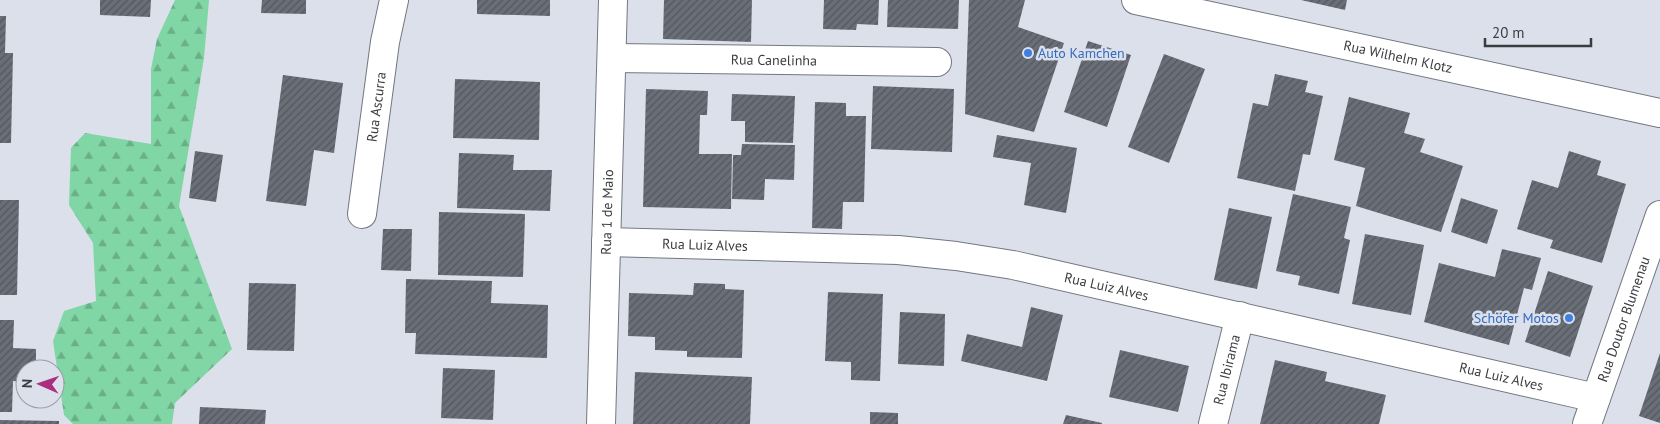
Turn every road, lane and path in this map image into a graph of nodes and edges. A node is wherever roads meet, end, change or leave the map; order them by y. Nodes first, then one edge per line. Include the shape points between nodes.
1 (394, 0) edge
2 (613, 0) edge
3 (1136, 0) edge
4 (612, 58) junction
5 (937, 62) dead end
6 (1660, 113) edge
7 (362, 214) dead end
8 (1660, 215) edge
9 (606, 242) junction
10 (1240, 316) junction
11 (1596, 398) junction
12 (601, 424) edge
13 (1213, 424) edge
14 (1587, 424) edge

1 - 7 street, Rua Ascurra via 385,42
2 - 4 street, Rua 1 de Maio
3 - 6 street, Rua Wilhelm Klotz
4 - 5 street, Rua Canelinha
4 - 9 street, Rua 1 de Maio
8 - 11 street, Rua Doutor Blumenau
9 - 10 street, Rua Luiz Alves via 898,250 956,256 1013,265
9 - 12 street, Rua 1 de Maio
10 - 11 street, Rua Luiz Alves
10 - 13 street, Rua Ibirama
11 - 14 street, Rua Doutor Blumenau

